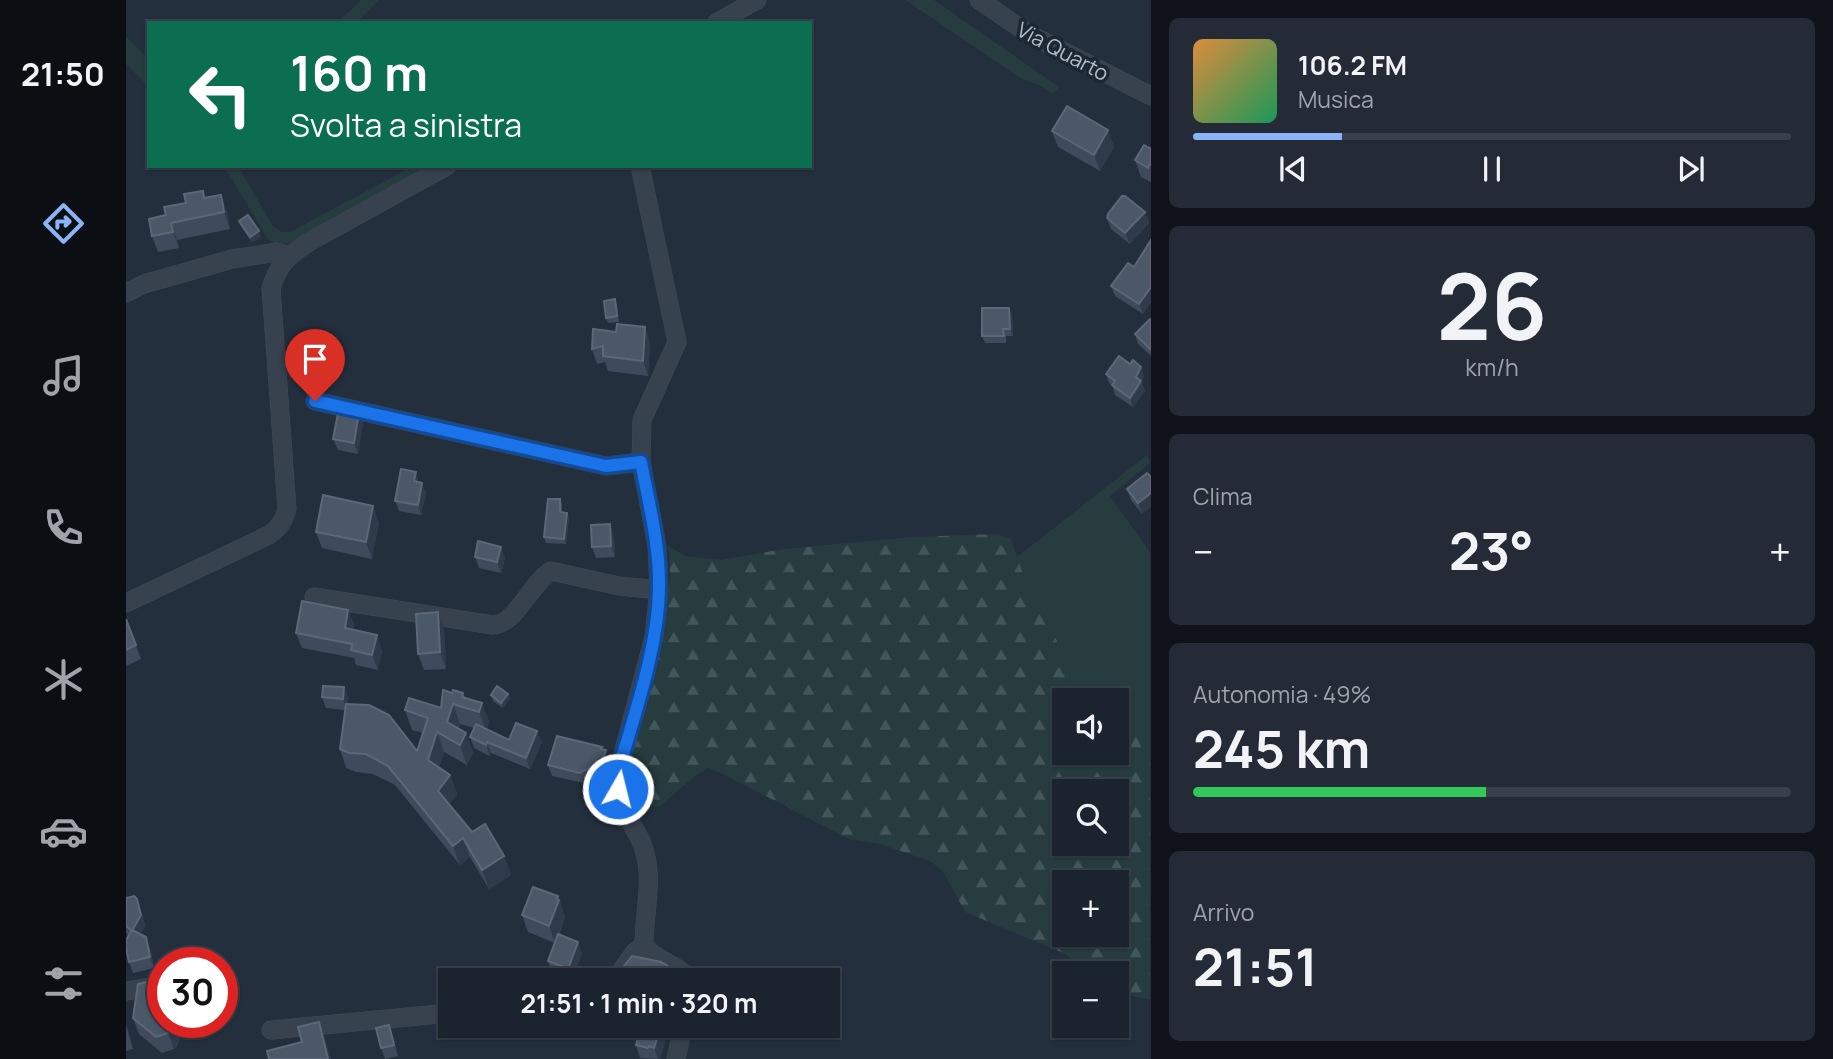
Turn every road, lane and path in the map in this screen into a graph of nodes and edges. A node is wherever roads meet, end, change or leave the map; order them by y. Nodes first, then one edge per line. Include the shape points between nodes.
1 (757, 0) edge
2 (979, 0) edge
3 (720, 21) edge
4 (1150, 96) edge
5 (443, 168) edge
6 (640, 168) edge
7 (288, 256) junction
8 (126, 293) edge
9 (315, 401) dead end
10 (641, 462) junction
11 (659, 590) junction
12 (314, 597) dead end
13 (126, 603) edge
14 (644, 945) junction
15 (623, 968) edge
16 (676, 968) edge
17 (147, 988) edge
18 (126, 991) edge
19 (438, 1014) edge
20 (271, 1030) dead end
21 (680, 1038) edge
22 (676, 1059) edge

1 - 3 street
2 - 4 street, Via Quarto via 1029,34
5 - 7 street
6 - 10 street via 677,342 642,420
7 - 8 street via 276,252 232,259
7 - 13 street via 271,288 287,509 284,520 269,535
9 - 10 street via 606,466
10 - 11 street via 657,546
11 - 12 street via 551,572 506,621 493,625
11 - 14 street via 654,637 618,772 620,803 648,866
14 - 15 street
14 - 16 street via 649,953
17 - 18 street
19 - 20 street
21 - 22 street

